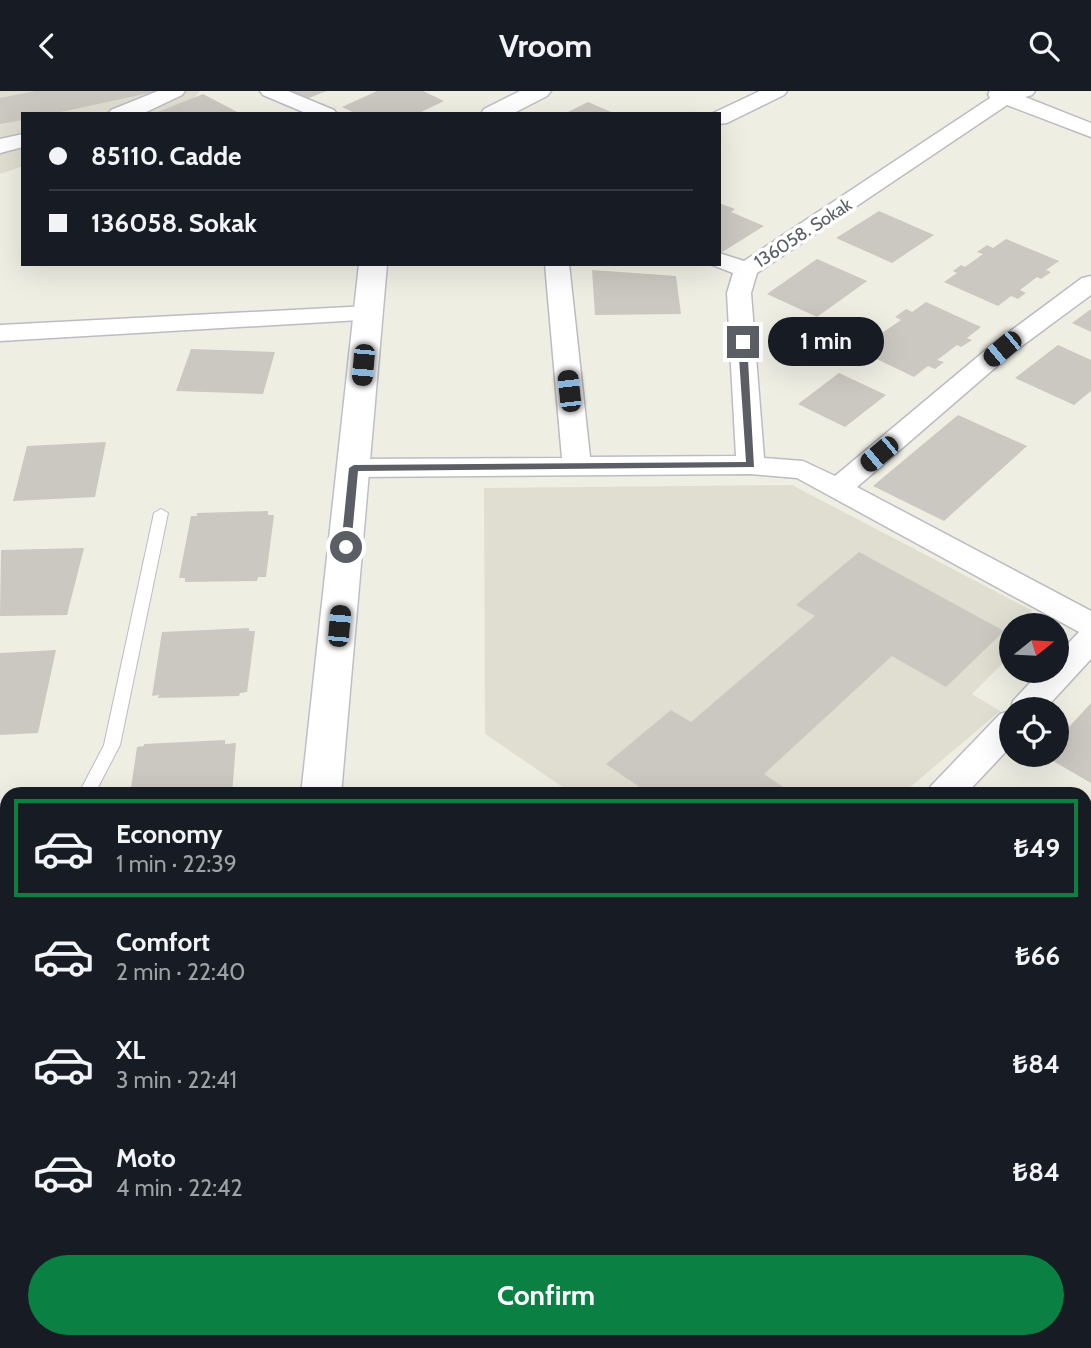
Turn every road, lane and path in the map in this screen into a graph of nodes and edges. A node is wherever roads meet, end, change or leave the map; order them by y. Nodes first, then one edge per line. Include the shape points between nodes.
1 (174, 91) edge
2 (270, 91) edge
3 (539, 91) edge
4 (777, 91) edge
5 (1006, 93) edge
6 (759, 95) edge
7 (125, 112) edge
8 (322, 112) edge
9 (498, 112) edge
10 (721, 117) edge
11 (1091, 131) edge
12 (21, 141) edge
13 (0, 146) edge
14 (721, 261) edge
15 (373, 266) edge
16 (557, 266) edge
17 (746, 270) junction
18 (1091, 283) edge
19 (368, 314) junction
20 (0, 333) edge
21 (751, 465) junction
22 (577, 466) junction
23 (354, 468) junction
24 (837, 489) junction
25 (160, 513) dead end
26 (1091, 625) edge
27 (1091, 639) edge
28 (1036, 697) edge
29 (999, 737) edge
30 (90, 787) edge
31 (322, 787) edge
32 (951, 787) edge

1 - 7 street
2 - 8 street
3 - 9 street
4 - 6 street
5 - 11 street
5 - 17 street, 136058. Sokak
6 - 10 street
12 - 13 street
14 - 17 street
15 - 19 street
16 - 22 street
17 - 21 street, 136058. Sokak via 739,293
18 - 24 street via 1002,349
19 - 20 street
19 - 23 street
21 - 22 street
21 - 24 street via 803,470
22 - 23 street
23 - 31 street
24 - 26 street
25 - 30 lane via 112,745
27 - 28 street
29 - 32 street

